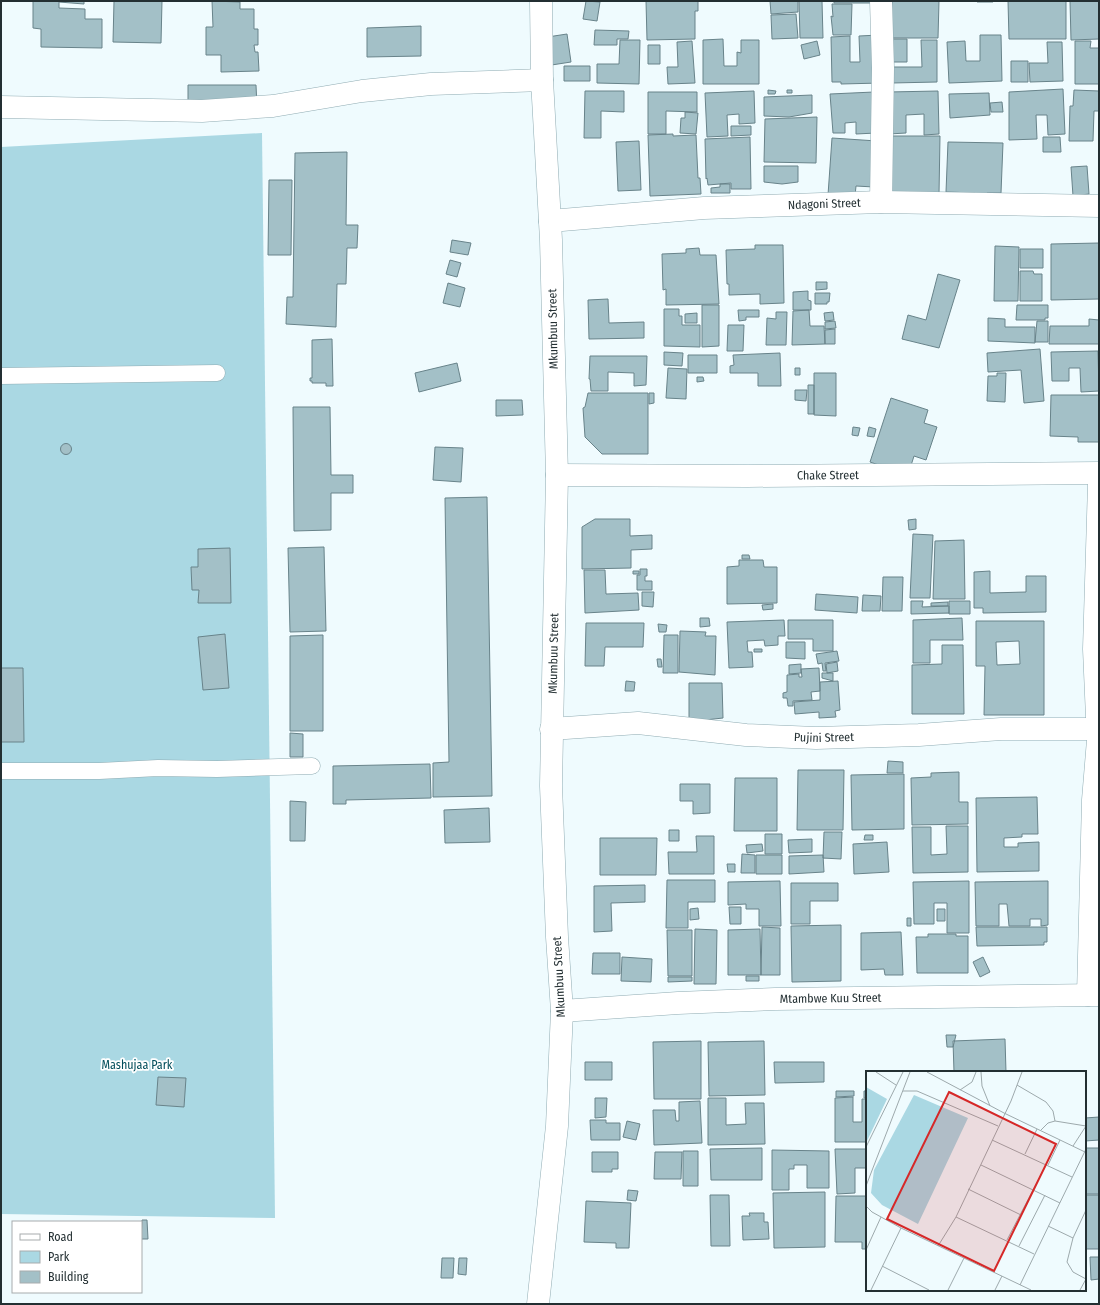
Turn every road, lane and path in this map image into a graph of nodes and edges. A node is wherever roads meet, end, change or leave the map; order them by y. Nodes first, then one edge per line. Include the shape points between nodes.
1 (541, 1) edge
2 (881, 1) edge
3 (542, 80) junction
4 (1, 107) edge
5 (881, 202) junction
6 (1099, 206) edge
7 (550, 221) junction
8 (217, 373) dead end
9 (1, 376) edge
10 (1099, 473) edge
11 (557, 475) junction
12 (1099, 484) edge
13 (551, 729) junction
14 (1098, 729) junction
15 (312, 766) dead end
16 (1, 772) edge
17 (1094, 995) edge
18 (562, 1011) junction
19 (538, 1304) edge

1 - 3 street, Mkumbuu Street
2 - 5 street
3 - 4 street via 431,84 362,91 273,106 202,111
3 - 7 street, Mkumbuu Street
5 - 6 street, Ndagoni Street
5 - 7 street, Ndagoni Street via 704,208
7 - 11 street, Mkumbuu Street
8 - 9 lane
10 - 11 street, Chake Street
11 - 13 street, Mkumbuu Street
12 - 14 street via 1094,649
13 - 14 street, Pujini Street via 638,723 746,735 816,738 919,736 1001,729
13 - 18 street, Mkumbuu Street via 552,822
14 - 17 street via 1093,800
15 - 16 lane
17 - 18 street, Mtambwe Kuu Street via 768,1000
18 - 19 street, Mkumbuu Street via 556,1126

